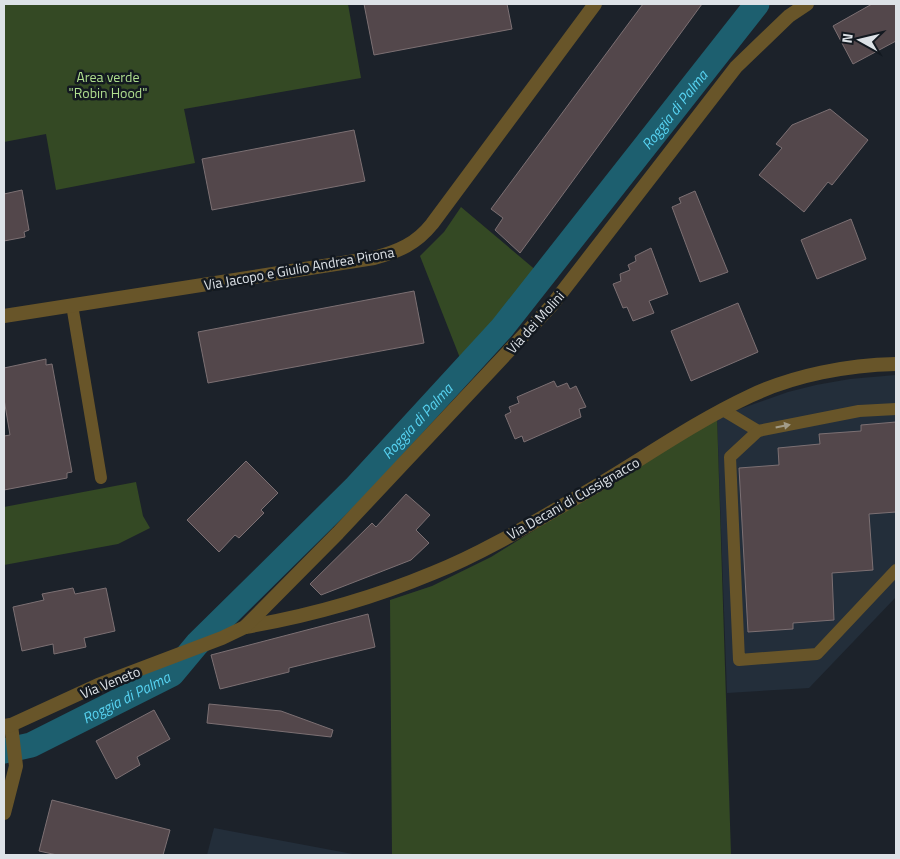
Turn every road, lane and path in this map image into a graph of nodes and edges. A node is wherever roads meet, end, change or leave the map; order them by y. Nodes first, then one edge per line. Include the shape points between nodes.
1 (595, 4) edge
2 (808, 4) edge
3 (72, 305) junction
4 (4, 316) edge
5 (896, 364) edge
6 (896, 409) edge
7 (723, 410) junction
8 (758, 431) junction
9 (101, 478) dead end
10 (896, 570) edge
11 (245, 627) junction
12 (7, 726) edge
13 (4, 813) edge

1 - 3 street, Via Jacopo e Giulio Andrea Pirona via 423,236 409,246 374,258
2 - 11 street, Via dei Molini via 789,16 736,67 552,305
3 - 4 street, Via Jacopo e Giulio Andrea Pirona
3 - 9 lane
5 - 7 street, Via Decani di Cussignacco via 864,364 795,380 751,395
8 -> 6 lane via 859,411
7 - 8 lane
7 - 11 street, Via Decani di Cussignacco via 574,500 436,572 371,597
8 - 10 lane via 730,456 738,660 818,654
11 - 12 street, Via Veneto via 98,685
12 - 13 street via 13,740 16,766

